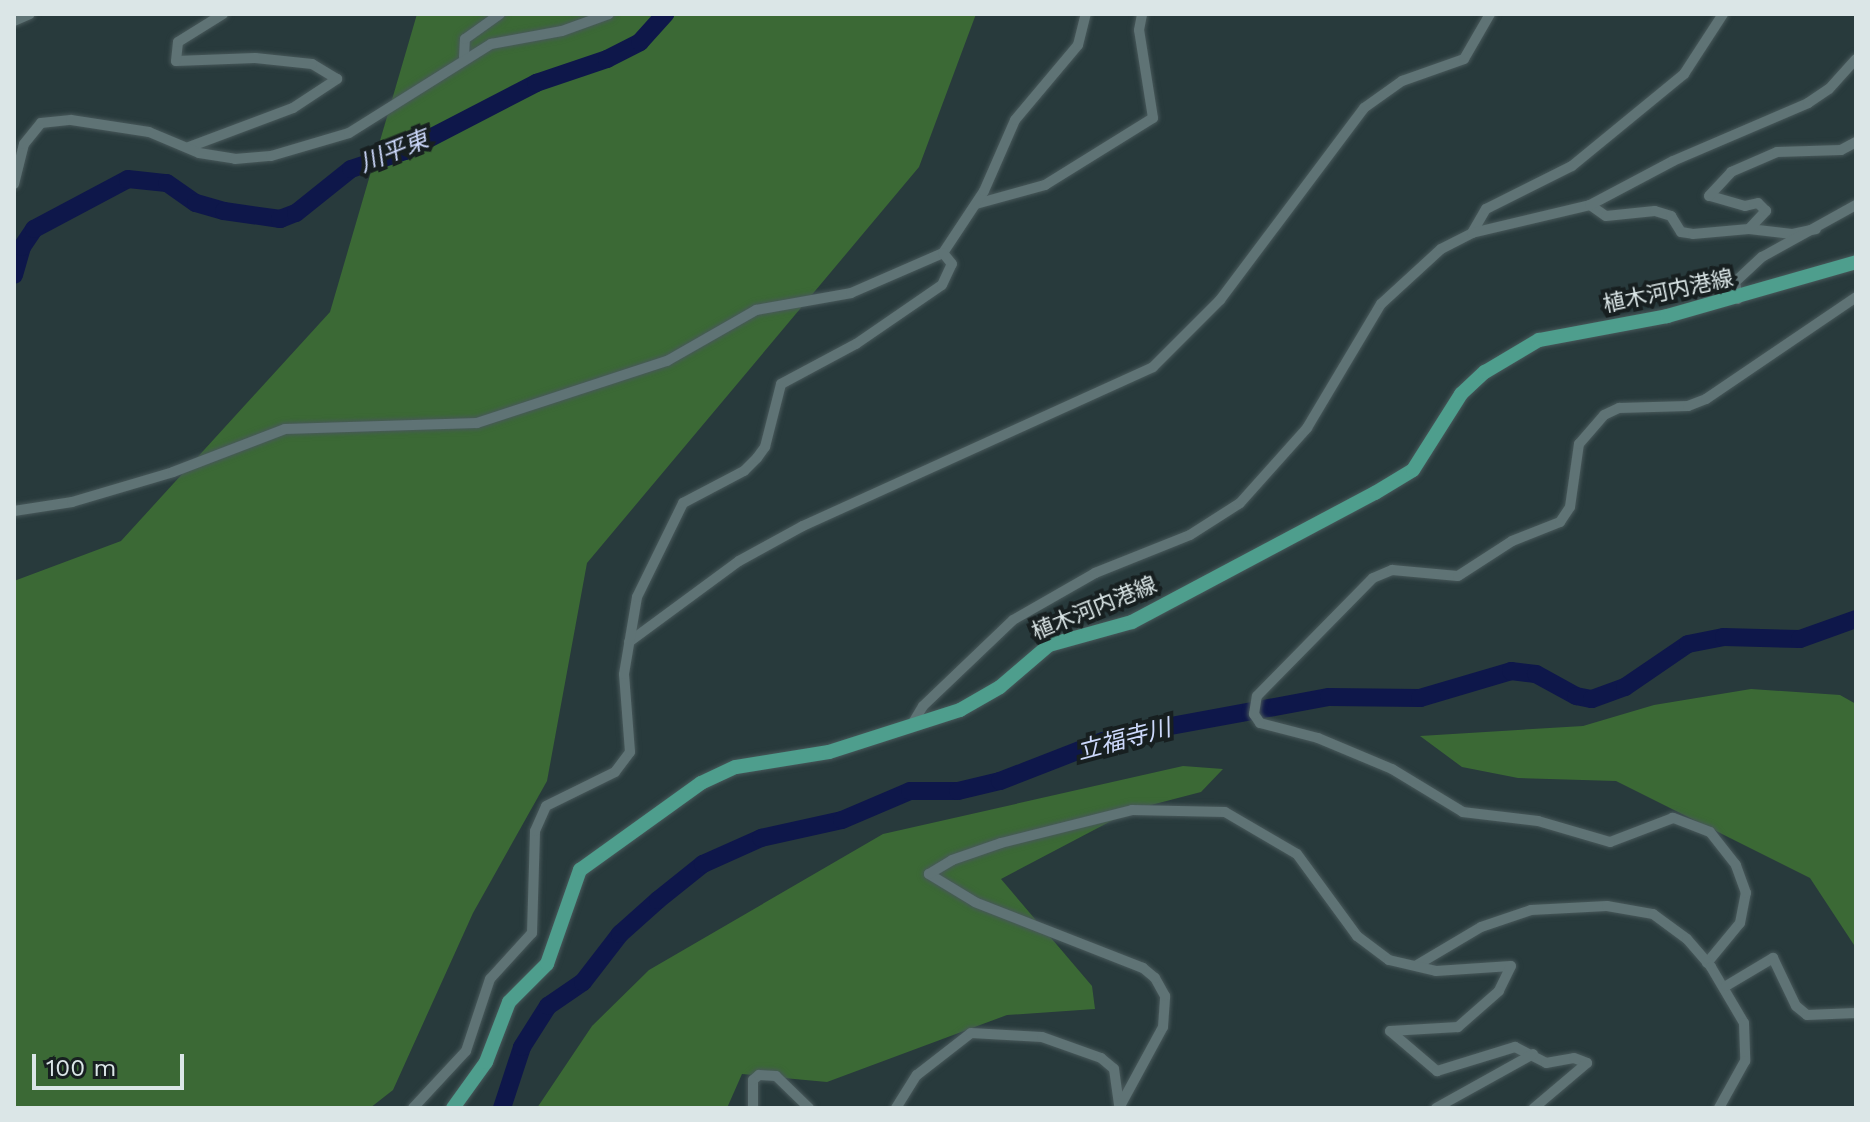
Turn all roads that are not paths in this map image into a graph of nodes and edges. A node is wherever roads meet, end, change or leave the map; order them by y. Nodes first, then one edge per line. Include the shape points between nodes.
1 (30, 14) edge
2 (223, 14) edge
3 (500, 14) edge
4 (609, 14) edge
5 (1086, 14) edge
6 (1142, 14) edge
7 (1490, 14) edge
8 (1723, 14) edge
9 (14, 21) edge
10 (464, 57) junction
11 (1856, 59) edge
12 (1856, 142) edge
13 (189, 147) junction
14 (14, 184) edge
15 (976, 204) junction
16 (1590, 205) junction
17 (1856, 205) edge
18 (1749, 229) junction
19 (1816, 229) junction
20 (1472, 233) junction
21 (943, 253) junction
22 (1856, 262) edge
23 (1856, 297) edge
24 (1738, 299) junction
25 (14, 511) edge
26 (629, 642) junction
27 (911, 726) junction
28 (1707, 963) junction
29 (1417, 965) junction
30 (1726, 986) junction
31 (1856, 1013) edge
32 (1533, 1054) junction
33 (413, 1108) edge
34 (453, 1108) edge
35 (753, 1108) edge
36 (809, 1108) edge
37 (896, 1108) edge
38 (1119, 1108) edge
39 (1436, 1108) edge
40 (1534, 1108) edge
41 (1719, 1108) edge

1 - 9 street
2 - 13 street via 178,42 176,61 269,59 312,64 337,79 293,108
3 - 10 street via 465,39
4 - 10 street via 562,31 491,44
5 - 15 street via 1078,45 1015,120
6 - 15 street via 1139,30 1153,118 1045,185
7 - 26 street via 1464,59 1402,81 1364,108 1220,300 1153,367 803,526 739,561
8 - 20 street via 1684,74 1572,166 1486,209
10 - 13 street via 385,113 315,147 235,159
11 - 16 street via 1808,103 1673,161
12 - 18 street via 1841,150 1777,152 1731,172 1709,196 1745,206 1758,203 1766,211
13 - 14 street via 149,132 52,120 28,137
15 - 21 street
16 - 18 street via 1606,216 1655,211 1671,216 1681,232 1693,234
16 - 20 street
17 - 19 street
18 - 19 street via 1792,234
19 - 24 street via 1762,257 1735,282
20 - 27 street via 1441,249 1381,304 1307,428 1240,503 1190,535 1095,573 1013,620 923,706
21 - 25 street via 851,293 756,310 667,361 477,423 285,429 173,472 72,502
21 - 26 street via 952,264 942,285 856,344 781,384 765,447 757,458 744,471 683,503 637,597
22 - 24 main road, 植木河内港線
23 - 28 street via 1706,399 1688,406 1619,408 1604,415 1579,444 1570,507 1560,522 1512,541 1458,576 1392,570 1373,578 1257,696 1254,714 1260,723 1318,738 1392,769 1463,812 1538,821 1610,842 1673,818 1710,832 1736,865 1746,893 1740,923
24 - 27 main road, 植木河内港線 via 1539,340 1485,372 1461,394 1413,470 1388,486 1132,622 1049,645 1000,687 960,710
26 - 33 street via 623,701 630,752 615,772 546,806 535,831 532,933 490,979 466,1051
27 - 34 main road, 植木河内港線 via 829,752 736,767 701,783 580,870 570,886 563,927 547,964 509,1002 486,1062
28 - 29 street via 1668,922 1642,910 1607,906 1531,910 1481,927
28 - 30 street
29 - 32 street via 1436,971 1511,966 1489,1002 1458,1027 1390,1031 1437,1071 1515,1047
29 - 38 street via 1389,960 1357,936 1297,854 1225,812 1164,808 1119,813 1001,843 929,874 975,902 1143,968 1155,978 1165,996 1163,1027
30 - 31 street via 1773,958 1796,1006 1807,1015
30 - 41 street via 1748,1039 1745,1061
32 - 39 street
32 - 40 street via 1546,1063 1574,1058 1587,1063
35 - 36 street via 753,1080 759,1075 776,1076
37 - 38 street via 917,1075 971,1033 1042,1037 1101,1058 1114,1069

